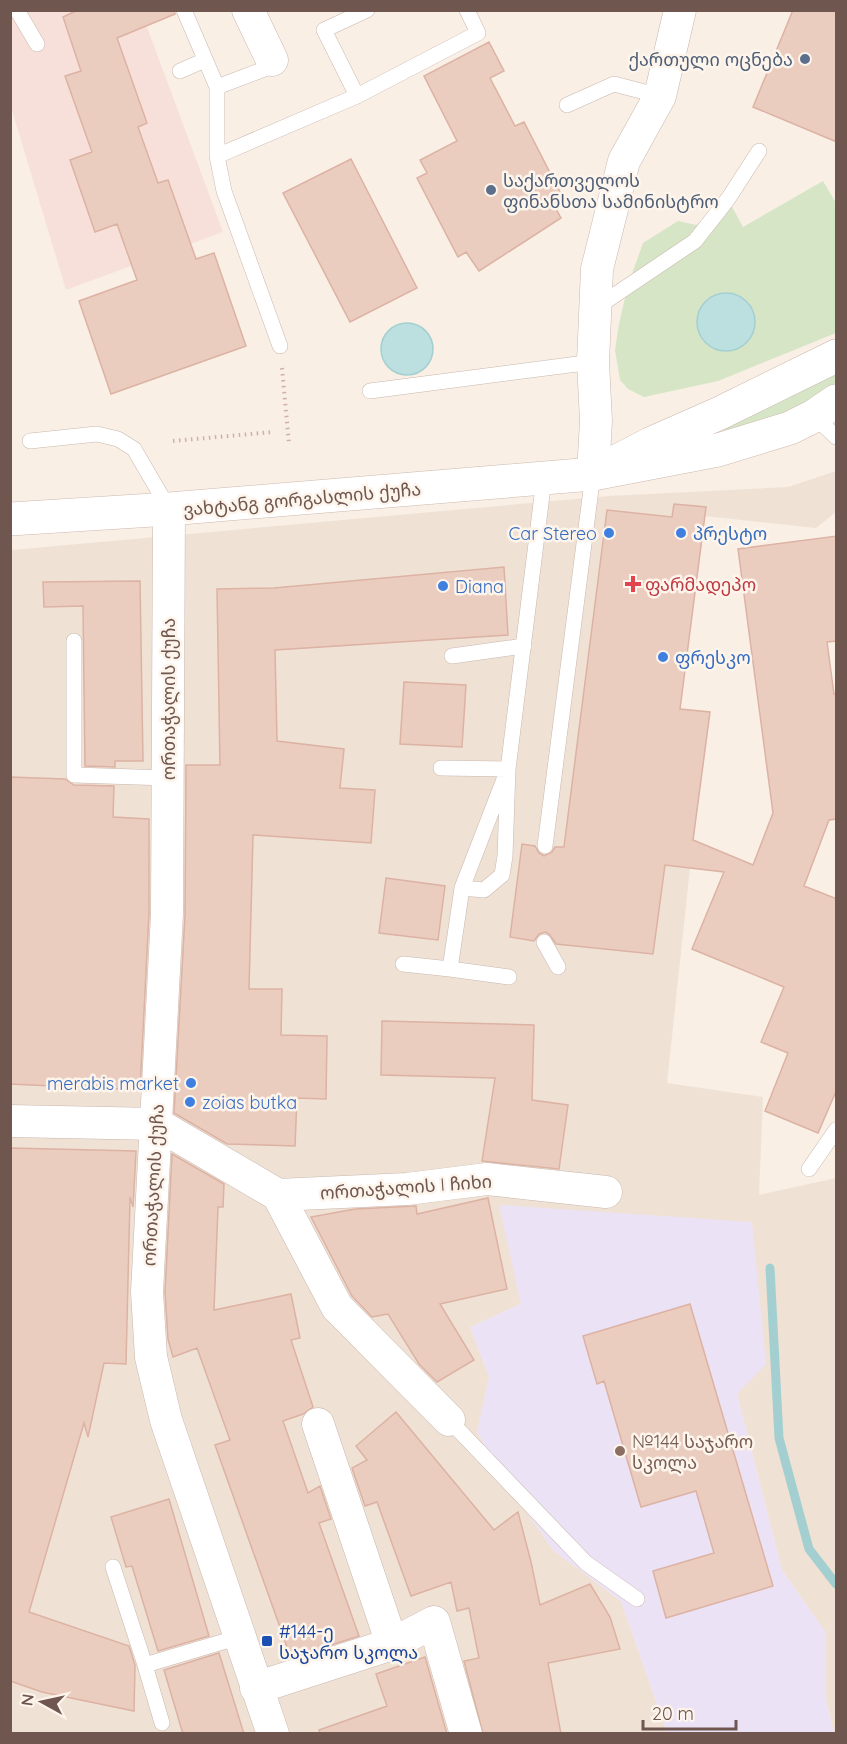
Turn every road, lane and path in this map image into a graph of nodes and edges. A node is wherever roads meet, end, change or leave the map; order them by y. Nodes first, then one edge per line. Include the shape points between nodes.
1 (17, 10) edge
2 (184, 10) edge
3 (248, 10) edge
4 (367, 10) edge
5 (467, 10) edge
6 (680, 10) edge
7 (37, 44) dead end
8 (205, 60) junction
9 (272, 60) joint
10 (180, 71) dead end
11 (217, 87) junction
12 (357, 96) junction
13 (660, 96) junction
14 (567, 105) dead end
15 (759, 151) dead end
16 (217, 156) junction
17 (597, 307) junction
18 (280, 346) joint
19 (837, 356) edge
20 (594, 362) junction
21 (370, 391) dead end
22 (829, 418) edge
23 (273, 432) dead end
24 (30, 441) dead end
25 (173, 441) dead end
26 (289, 444) dead end
27 (593, 474) junction
28 (544, 479) junction
29 (169, 509) junction
30 (10, 519) edge
31 (74, 641) dead end
32 (524, 646) junction
33 (452, 656) dead end
34 (441, 768) dead end
35 (508, 769) junction
36 (168, 778) junction
37 (545, 846) dead end
38 (462, 888) junction
39 (544, 942) dead end
40 (403, 964) dead end
41 (558, 968) dead end
42 (450, 969) junction
43 (509, 977) dead end
44 (10, 1121) edge
45 (157, 1124) junction
46 (837, 1130) edge
47 (809, 1169) dead end
48 (606, 1192) dead end
49 (278, 1195) junction
50 (449, 1420) joint
51 (318, 1424) dead end
52 (113, 1567) dead end
53 (637, 1599) dead end
54 (239, 1637) junction
55 (392, 1644) junction
56 (145, 1665) junction
57 (256, 1689) junction
58 (162, 1723) dead end
59 (273, 1734) edge
60 (466, 1734) edge

1 - 7 lane
2 - 8 lane
3 - 9 street
4 - 12 lane via 324,30
5 - 12 lane via 478,33
6 - 13 street
8 - 10 lane
8 - 11 lane
9 - 11 lane via 270,67
11 - 16 lane
12 - 16 lane
13 - 14 lane via 614,84
13 - 17 street via 624,161 597,269
15 - 17 lane via 695,242
16 - 18 lane via 224,190
17 - 20 street
18 - 26 path
19 - 27 main road, ვახტანგ გორგასლის ქუჩა
20 - 21 lane
20 - 27 street
22 - 27 main road, ვახტანგ გორგასლის ქუჩა via 718,450
23 - 25 path
24 - 29 lane via 97,434 118,439 134,449
27 - 28 main road, ვახტანგ გორგასლის ქუჩა
27 - 37 lane
28 - 29 main road, ვახტანგ გორგასლის ქუჩა
28 - 32 lane
29 - 30 main road, ვახტანგ გორგასლის ქუჩა
29 - 36 street, ორთაჭალის ქუჩა
31 - 36 lane via 74,775
32 - 33 lane
32 - 35 lane
34 - 35 lane
35 - 38 lane
35 - 38 lane via 502,874 484,890
36 - 45 street, ორთაჭალის ქუჩა via 167,914
38 - 42 lane
39 - 41 lane
40 - 42 lane
42 - 43 lane
44 - 45 street
45 - 49 street
45 - 54 street, ორთაჭალის ქუჩა via 147,1292 151,1357 166,1420
46 - 47 lane
48 - 49 street, ორთაჭალის I ჩიხი via 488,1179 407,1189
49 - 50 street via 337,1307
50 - 53 lane via 586,1563
51 - 55 street
52 - 56 lane
54 - 56 lane
54 - 57 street, ორთაჭალის ქუჩა
55 - 57 street
55 - 60 street via 434,1622
56 - 58 lane
57 - 59 street, ორთაჭალის ქუჩა

